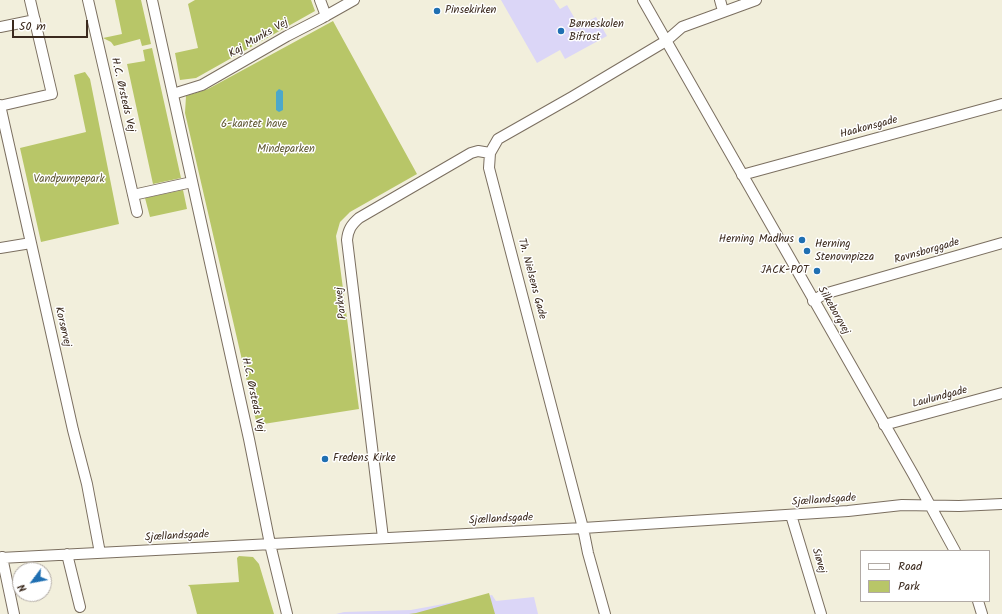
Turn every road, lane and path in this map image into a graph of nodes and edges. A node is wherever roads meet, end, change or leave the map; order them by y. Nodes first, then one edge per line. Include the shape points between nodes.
1 (30, 0) edge
2 (88, 0) edge
3 (152, 0) edge
4 (320, 0) edge
5 (354, 0) edge
6 (643, 0) edge
7 (720, 0) edge
8 (756, 0) edge
9 (723, 11) junction
10 (326, 16) junction
11 (35, 20) junction
12 (0, 27) edge
13 (666, 41) junction
14 (173, 94) junction
15 (1002, 104) edge
16 (0, 105) edge
17 (490, 153) junction
18 (742, 175) junction
19 (192, 182) junction
20 (133, 195) junction
21 (137, 212) dead end
22 (31, 243) junction
23 (1002, 243) edge
24 (0, 248) edge
25 (814, 300) junction
26 (1002, 393) edge
27 (884, 425) junction
28 (1002, 504) edge
29 (930, 506) junction
30 (791, 515) junction
31 (583, 528) junction
32 (383, 538) junction
33 (270, 544) junction
34 (953, 550) edge
35 (100, 553) junction
36 (67, 554) junction
37 (1, 557) edge
38 (978, 602) edge
39 (80, 607) dead end
40 (14, 614) edge
41 (287, 614) edge
42 (605, 614) edge
43 (821, 614) edge
44 (982, 614) edge

1 - 11 street, Korsørvej
2 - 20 street, H.C. Ørsteds Vej
3 - 14 street, H.C. Ørsteds Vej
4 - 10 street
5 - 10 street, Kaj Munks Vej
6 - 13 street, Silkeborgvej
7 - 9 street
8 - 9 street
9 - 13 street via 682,27
10 - 14 street, Kaj Munks Vej via 202,85
11 - 12 street
11 - 16 street, Korsørvej via 52,94
13 - 17 street via 498,139
13 - 18 street, Silkeborgvej
14 - 19 street, H.C. Ørsteds Vej
15 - 18 street, Haakonsgade
16 - 22 street, Korsørvej
17 - 31 street, Th. Nielsens Gade via 489,168
17 - 32 street, Parkvej via 471,153 359,218 348,231 347,240
18 - 25 street, Silkeborgvej
19 - 20 street
19 - 33 street, H.C. Ørsteds Vej
20 - 21 street, H.C. Ørsteds Vej
22 - 24 street
22 - 35 street, Korsørvej via 87,484
23 - 25 street, Ravnsborggade via 824,294
25 - 27 street, Silkeborgvej
26 - 27 street, Laulundgade
27 - 29 street, Silkeborgvej
28 - 29 street, Sjællandsgade
29 - 30 street, Sjællandsgade via 902,505
29 - 34 street, Silkeborgvej
30 - 31 street, Sjællandsgade
30 - 43 street, Siøvej
31 - 32 street, Sjællandsgade
31 - 42 street, Th. Nielsens Gade
32 - 33 street, Sjællandsgade
33 - 35 street, Sjællandsgade
33 - 41 street, H.C. Ørsteds Vej
35 - 36 street, Sjællandsgade
36 - 37 street, Sjællandsgade
36 - 39 street
37 - 40 street
38 - 44 street

